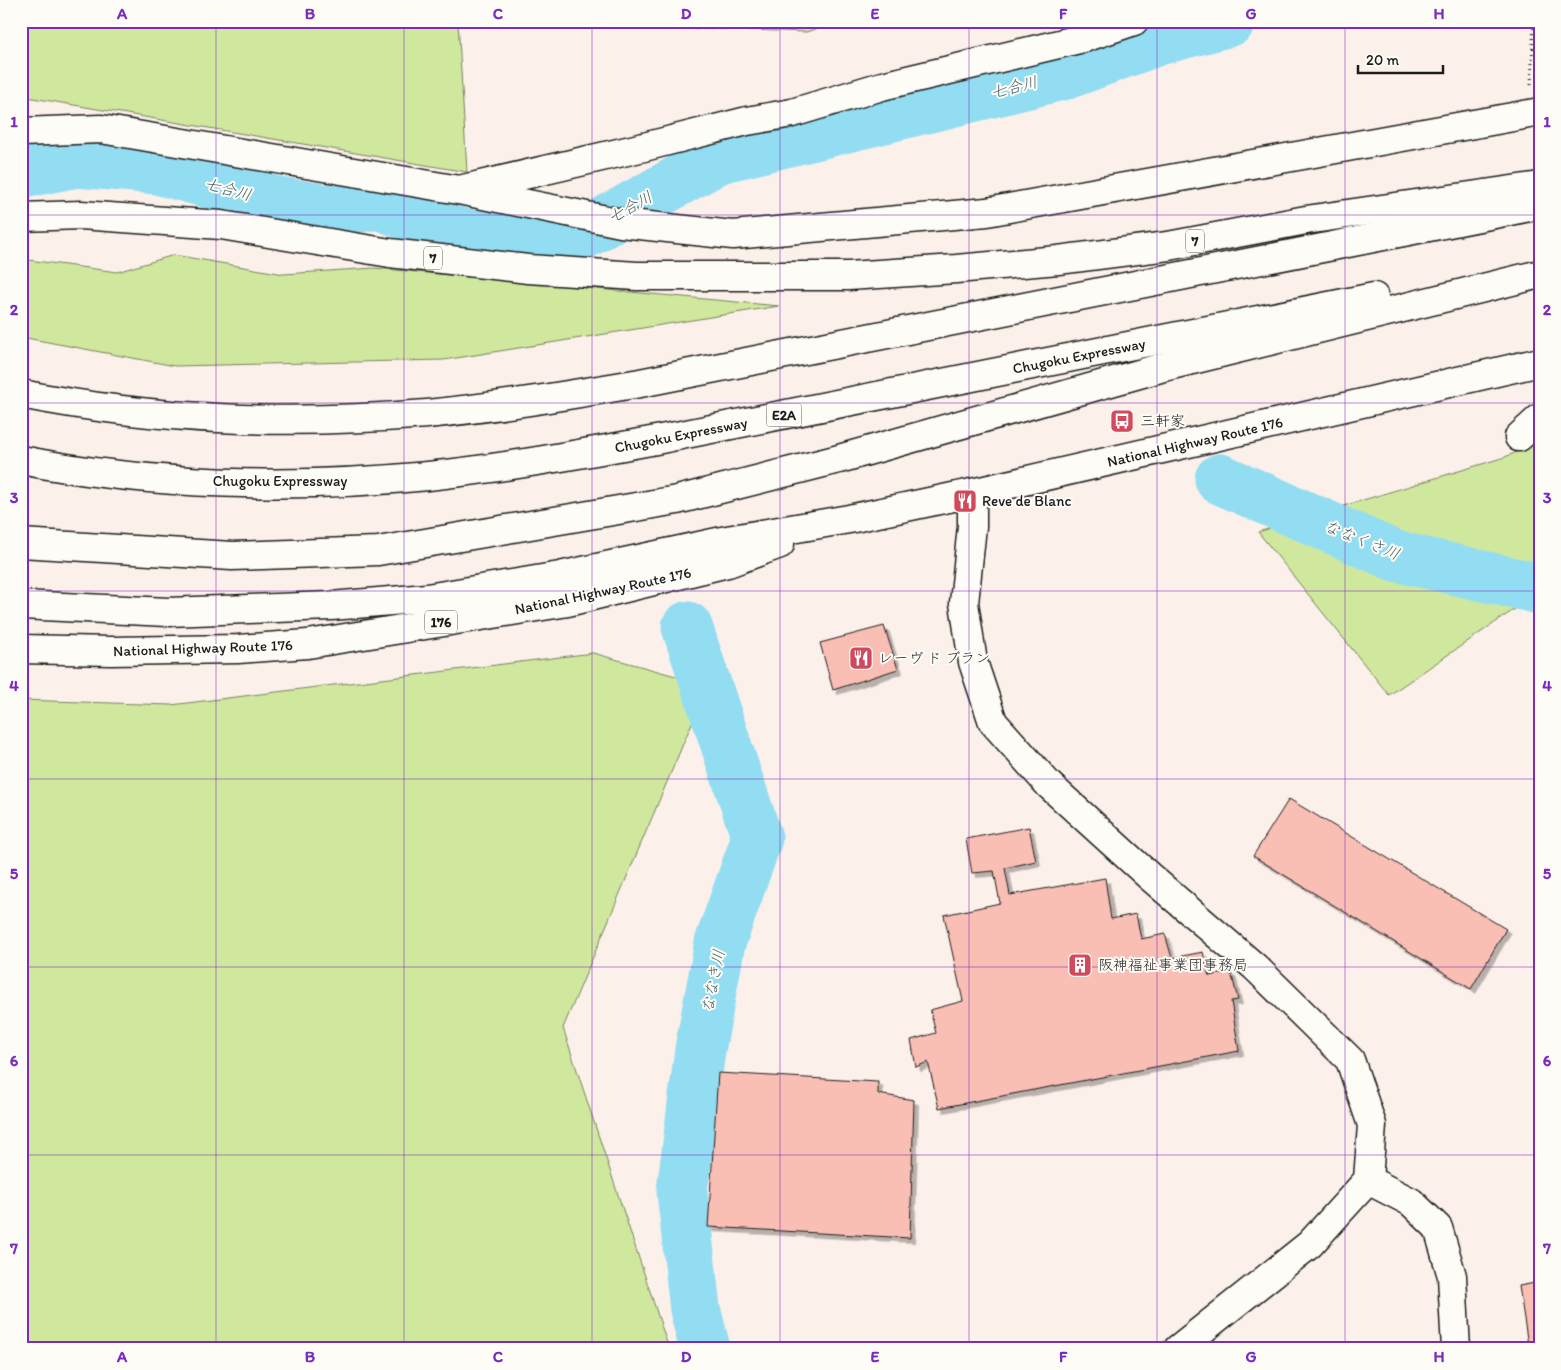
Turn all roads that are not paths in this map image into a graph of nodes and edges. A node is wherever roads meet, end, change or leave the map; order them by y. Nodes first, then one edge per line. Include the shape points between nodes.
1 (1134, 21) edge
2 (1535, 113) edge
3 (21, 132) edge
4 (1540, 186) edge
5 (459, 190) junction
6 (1540, 204) edge
7 (21, 217) edge
8 (1540, 264) edge
9 (1540, 274) edge
10 (1540, 362) edge
11 (21, 394) edge
12 (1540, 418) edge
13 (1519, 437) dead end
14 (21, 460) edge
15 (972, 493) junction
16 (849, 519) junction
17 (21, 544) edge
18 (21, 605) edge
19 (21, 649) edge
20 (1368, 1180) junction
21 (1178, 1349) edge
22 (1456, 1349) edge

1 - 5 main road via 1084,38 882,86 792,112
2 - 5 main road via 987,212 733,235 621,223
3 - 5 main road via 101,130
4 - 7 main road, 7 via 1306,220 1168,246 1058,260 848,276 637,276 528,269 390,253 221,225 81,215
6 - 11 main road via 649,381 428,414 322,420 229,420 137,413
8 - 14 main road, Chugoku Expressway / E2A via 656,440 428,476 323,483 224,483 55,467
9 - 17 main road via 1160,368 839,459 677,500 378,551 232,556
10 - 15 main road, National Highway Route 176 / 176
12 - 13 main road
15 - 16 main road, National Highway Route 176 / 176
15 - 20 main road via 964,603 973,662 993,722 1050,785 1254,967 1350,1060 1372,1125
16 - 18 main road, National Highway Route 176 / 176 via 727,540 560,576 427,598 331,606 168,612
16 - 19 main road, National Highway Route 176 / 176 via 728,562 568,602 317,642 238,649
20 - 21 main road via 1310,1244
20 - 22 main road via 1411,1202 1438,1228 1452,1276

